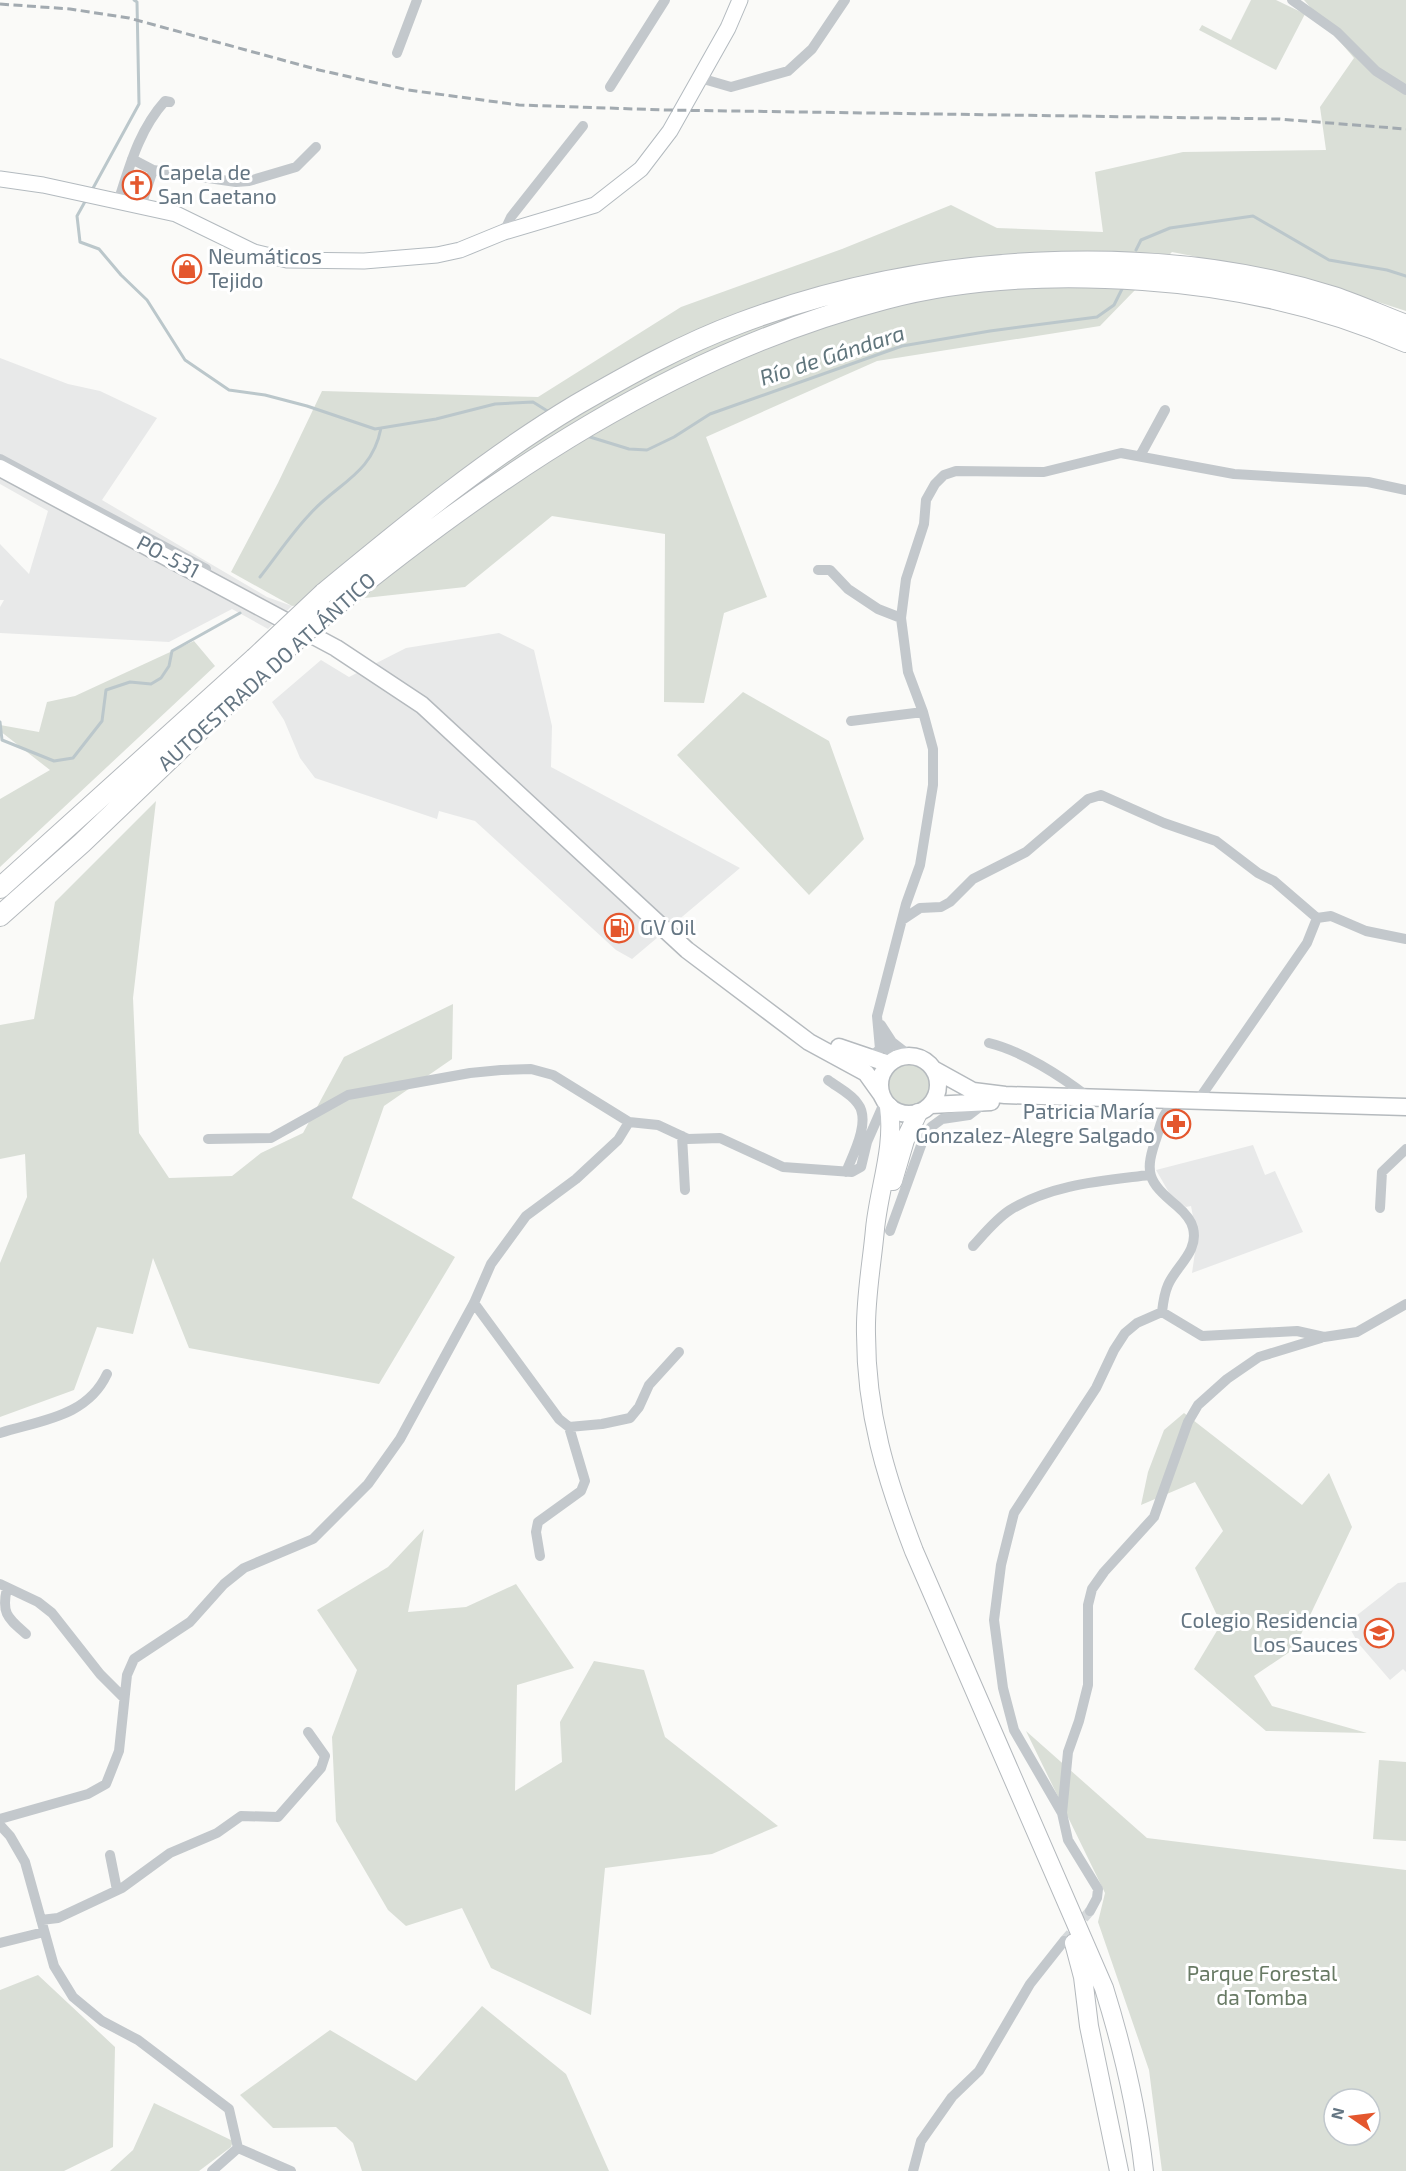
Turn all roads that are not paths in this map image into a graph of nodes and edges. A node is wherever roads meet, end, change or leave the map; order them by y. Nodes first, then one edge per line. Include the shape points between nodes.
1 (417, 0) edge
2 (665, 0) edge
3 (740, 0) edge
4 (845, 0) edge
5 (1292, 0) edge
6 (397, 53) dead end
7 (700, 78) junction
8 (610, 87) dead end
9 (1406, 90) edge
10 (170, 102) dead end
11 (583, 126) dead end
12 (316, 147) dead end
13 (132, 159) junction
14 (153, 170) junction
15 (0, 179) edge
16 (118, 202) junction
17 (141, 206) junction
18 (504, 232) junction
19 (1406, 325) edge
20 (1406, 342) edge
21 (1165, 410) dead end
22 (1140, 456) junction
23 (0, 459) edge
24 (0, 470) edge
25 (1406, 490) edge
26 (818, 570) dead end
27 (326, 602) junction
28 (269, 611) junction
29 (901, 618) junction
30 (262, 661) junction
31 (923, 712) junction
32 (851, 721) dead end
33 (0, 888) edge
34 (0, 916) edge
35 (1317, 918) junction
36 (902, 920) junction
37 (1406, 939) edge
38 (877, 1016) junction
39 (780, 1021) junction
40 (879, 1037) junction
41 (989, 1042) dead end
42 (910, 1056) junction
43 (868, 1059) junction
44 (891, 1062) junction
45 (935, 1070) junction
46 (828, 1080) dead end
47 (1064, 1080) junction
48 (1061, 1098) junction
49 (1203, 1099) junction
50 (1091, 1100) junction
51 (885, 1101) junction
52 (986, 1102) junction
53 (1406, 1107) edge
54 (925, 1109) junction
55 (1165, 1110) junction
56 (1406, 1113) edge
57 (629, 1122) junction
58 (872, 1132) junction
59 (891, 1132) junction
60 (682, 1136) junction
61 (208, 1139) dead end
62 (1406, 1149) edge
63 (846, 1173) junction
64 (1149, 1175) junction
65 (685, 1190) dead end
66 (1380, 1208) dead end
67 (890, 1231) dead end
68 (973, 1246) dead end
69 (872, 1268) junction
70 (474, 1303) junction
71 (1406, 1304) edge
72 (1161, 1312) junction
73 (1324, 1337) junction
74 (679, 1352) dead end
75 (107, 1374) dead end
76 (569, 1426) junction
77 (0, 1433) edge
78 (540, 1556) dead end
79 (3, 1586) edge
80 (26, 1634) dead end
81 (124, 1698) junction
82 (308, 1732) dead end
83 (1007, 1768) junction
84 (1062, 1813) junction
85 (0, 1819) edge
86 (0, 1825) edge
87 (110, 1855) dead end
88 (117, 1890) junction
89 (1090, 1911) tunnel mouth
90 (41, 1920) junction
91 (44, 1932) junction
92 (1064, 1941) tunnel mouth
93 (0, 1943) edge
94 (238, 2148) junction
95 (212, 2171) edge
96 (291, 2171) edge
97 (913, 2171) edge
98 (1119, 2171) edge
99 (1144, 2171) edge

1 - 6 street
2 - 8 street
3 - 7 main road
4 - 7 street via 812,49 788,72 737,86
5 - 9 street via 1331,27 1376,71
7 - 18 main road via 654,155 612,195 586,209
10 - 13 street via 165,101 151,116
11 - 18 street via 511,217
12 - 14 street via 296,167 249,181 228,182
13 - 14 street
13 - 16 street
14 - 17 street
15 - 16 main road
16 - 17 main road
17 - 18 main road via 186,217 260,254 299,261 437,255
19 - 27 highway, AUTOESTRADA DO ATLÁNTICO via 1290,285 1149,264 1008,264 916,275 825,294 738,323 574,406 414,520
20 - 27 highway, AUTOESTRADA DO ATLÁNTICO via 1332,314 1187,283 1042,278 887,298 798,325 735,350 610,412 534,458
21 - 22 street
22 - 25 street via 1234,474 1368,482
22 - 29 street via 1120,453 1044,472 965,470 944,475 926,500 924,524 906,579
23 - 28 street, PO-531 via 177,553
24 - 28 main road, PO-531
26 - 29 street via 835,573 848,589 878,609
27 - 30 highway, AUTOESTRADA DO ATLÁNTICO, bridge
28 - 39 main road, PO-531 via 336,648 422,705 687,950
29 - 31 street via 908,672
30 - 33 highway, AUTOESTRADA DO ATLÁNTICO
30 - 34 highway, AUTOESTRADA DO ATLÁNTICO via 82,843
31 - 32 street
31 - 36 street via 933,749 933,785 920,865
35 - 36 street via 1274,881 1216,841 1101,795 1088,800 1026,852 973,879 950,902 941,907 920,908
35 - 37 street via 1331,916 1366,931
35 - 49 street via 1307,943
36 - 38 street
38 - 40 street
38 - 42 street via 888,1036
39 - 43 main road
39 - 51 main road via 866,1073
40 - 43 street via 880,1049
40 - 44 street via 886,1042
41 - 47 street via 1009,1048
42 - 44 main road
42 - 45 main road via 924,1060
43 - 44 main road
44 - 51 main road via 881,1078
45 - 48 main road via 974,1091
45 - 54 main road via 939,1084
46 - 63 street via 858,1102 863,1113
47 - 48 street via 1068,1086
47 - 50 street
48 - 50 main road
49 - 50 main road
49 - 53 main road
51 - 54 main road via 900,1113
51 - 58 street
51 - 59 highway
52 - 54 main road
52 - 55 main road
52 - 67 street via 969,1115 942,1119 931,1127
54 - 69 highway via 905,1140
55 - 56 main road
55 - 64 street via 1150,1158
57 - 60 street via 658,1125
57 - 61 street via 554,1075 531,1069 501,1070 470,1072 348,1095 271,1138
57 - 70 street via 618,1140 576,1179 526,1216 491,1264
58 - 59 street
58 - 63 street via 861,1167
59 - 69 highway
60 - 63 street via 699,1140 720,1138 783,1167
60 - 65 street
62 - 66 street via 1382,1172
64 - 68 street via 1053,1190 1011,1209
64 - 72 street via 1154,1185 1185,1213 1193,1228 1191,1252 1168,1284
69 - 83 highway via 866,1331 869,1393 877,1444 914,1551
70 - 76 street via 559,1419
70 - 81 street via 400,1439 368,1484 313,1539 244,1568 190,1622 134,1659
71 - 73 street via 1358,1332
72 - 73 street via 1202,1336 1297,1331
72 - 84 street via 1137,1323 1114,1350 1096,1388 1014,1513 1001,1565 994,1620 1001,1678 1014,1730
73 - 84 street via 1259,1357 1204,1399 1188,1422 1154,1517 1092,1589 1088,1605 1088,1685 1068,1752
74 - 76 street via 649,1385 630,1418
75 - 77 street via 100,1389 77,1409
76 - 78 street via 585,1481 581,1491 538,1522
79 - 80 street via 6,1613
79 - 81 street via 52,1613
81 - 85 street via 119,1751 106,1784 88,1794
82 - 88 street via 325,1756 321,1768 278,1817 241,1816 217,1833 170,1852
83 - 98 highway via 1018,1811 1076,1951
83 - 99 highway via 1104,1989 1124,2050
84 - 89 street via 1068,1840 1098,1889
86 - 90 street via 25,1862
87 - 88 street
88 - 90 street via 58,1918
90 - 91 street
91 - 93 street
91 - 94 street via 54,1966 73,1997 229,2109
92 - 97 street via 1030,1984 979,2071 952,2097 921,2141
94 - 95 street
94 - 96 street

